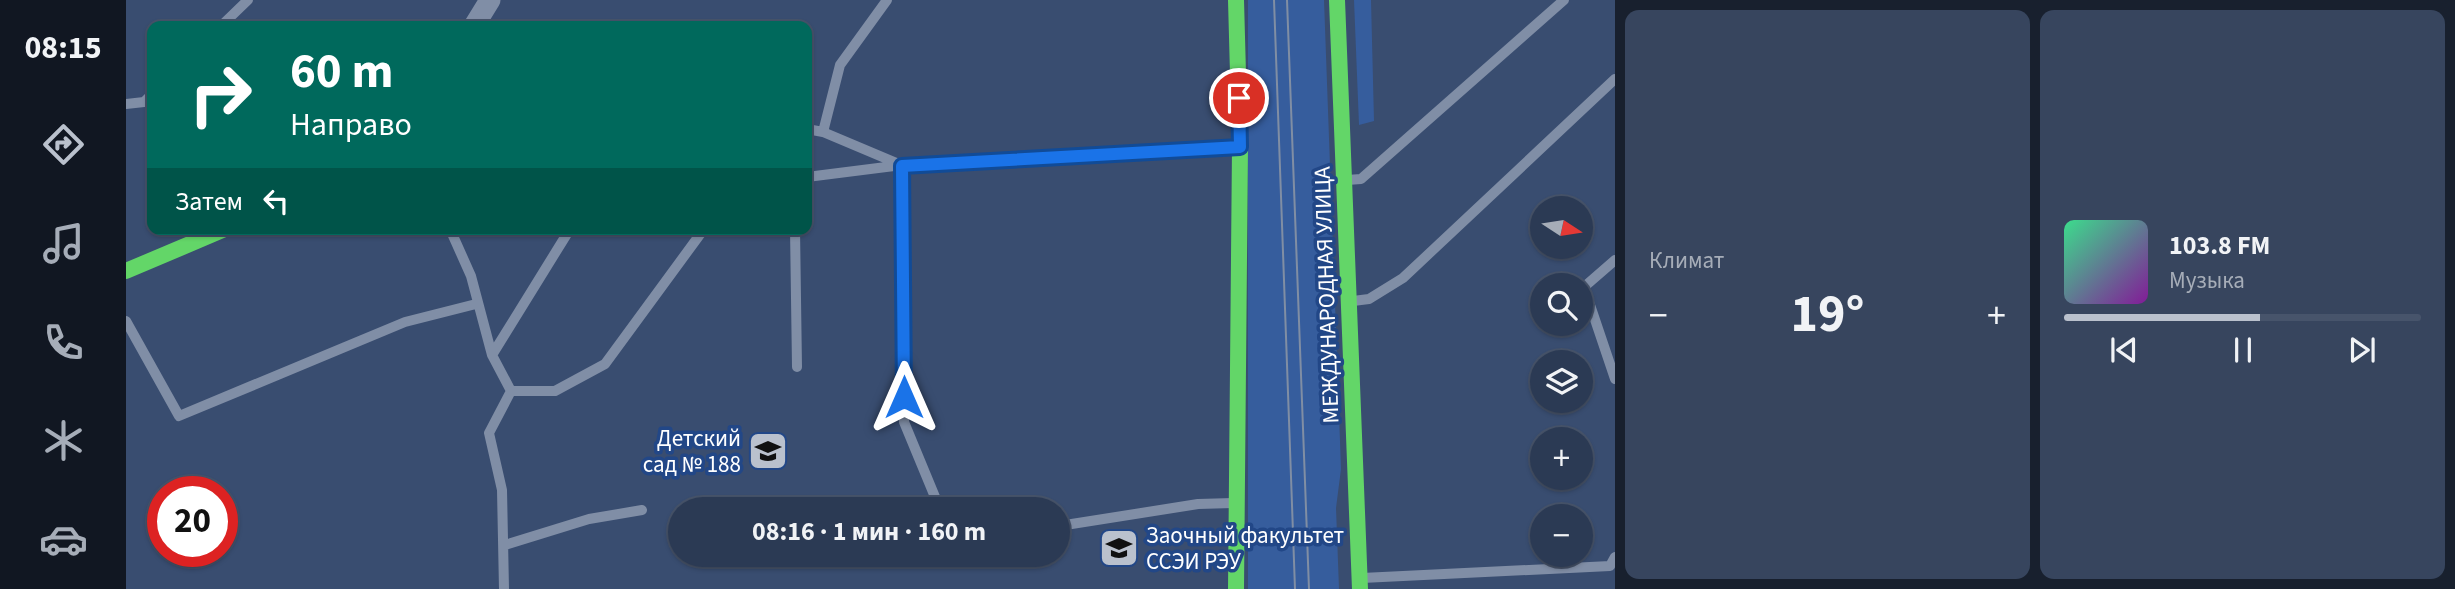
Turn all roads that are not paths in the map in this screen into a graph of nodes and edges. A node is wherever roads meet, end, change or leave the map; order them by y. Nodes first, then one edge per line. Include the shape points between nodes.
1 (248, 0) edge
2 (490, 0) edge
3 (887, 0) edge
4 (1236, 0) edge
5 (1337, 0) edge
6 (1564, 0) edge
7 (226, 21) edge
8 (477, 21) edge
9 (1615, 79) edge
10 (147, 99) edge
11 (126, 104) edge
12 (812, 130) edge
13 (823, 132) junction
14 (1240, 147) junction
15 (902, 166) junction
16 (812, 176) edge
17 (1344, 180) junction
18 (211, 235) edge
19 (453, 235) edge
20 (566, 235) edge
21 (700, 235) edge
22 (795, 235) edge
23 (1615, 260) edge
24 (126, 271) edge
25 (1351, 301) junction
26 (476, 304) junction
27 (126, 321) edge
28 (492, 355) junction
29 (797, 367) dead end
30 (1615, 379) edge
31 (511, 391) junction
32 (935, 497) edge
33 (1239, 502) junction
34 (642, 510) dead end
35 (1070, 524) edge
36 (505, 545) junction
37 (1615, 556) edge
38 (1360, 584) edge
39 (504, 589) edge
40 (1236, 589) edge

1 - 7 lane
2 - 8 street
3 - 13 lane via 840,65
4 - 14 street
5 - 17 street, МЕЖДУНАРОДНАЯ УЛИЦА
6 - 17 lane via 1361,179
9 - 25 lane via 1403,278 1369,299
10 - 11 lane
12 - 13 lane
13 - 15 lane
14 - 15 lane
14 - 33 street
15 - 16 lane
15 - 32 lane via 904,422
17 - 25 street, МЕЖДУНАРОДНАЯ УЛИЦА
18 - 24 street
19 - 26 lane via 471,276
20 - 28 lane
21 - 31 lane via 605,364 555,391
22 - 29 lane
23 - 30 lane via 1584,287
25 - 38 street, МЕЖДУНАРОДНАЯ УЛИЦА
26 - 27 lane via 405,322 179,415
26 - 28 lane
28 - 31 lane
31 - 36 lane via 489,433 502,490
33 - 35 lane
33 - 40 street
34 - 36 lane via 589,519
36 - 39 lane
37 - 38 lane via 1610,566

